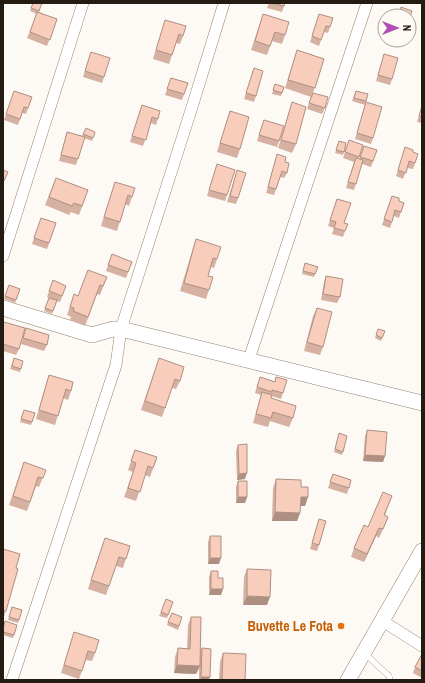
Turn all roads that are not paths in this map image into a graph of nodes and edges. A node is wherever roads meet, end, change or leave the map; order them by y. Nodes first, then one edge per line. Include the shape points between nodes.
1 (83, 3) edge
2 (224, 3) edge
3 (367, 3) edge
4 (3, 256) edge
5 (3, 308) edge
6 (121, 329) junction
7 (249, 360) junction
8 (422, 403) edge
9 (422, 550) edge
10 (381, 620) junction
11 (422, 646) edge
12 (364, 652) junction
13 (12, 680) edge
14 (348, 680) edge
15 (390, 680) edge

1 - 4 street
2 - 6 street
3 - 7 street
5 - 6 street via 92,335
6 - 7 street
6 - 13 street via 116,365
7 - 8 street
9 - 10 street
10 - 11 street
10 - 12 street
12 - 14 street
12 - 15 lane

